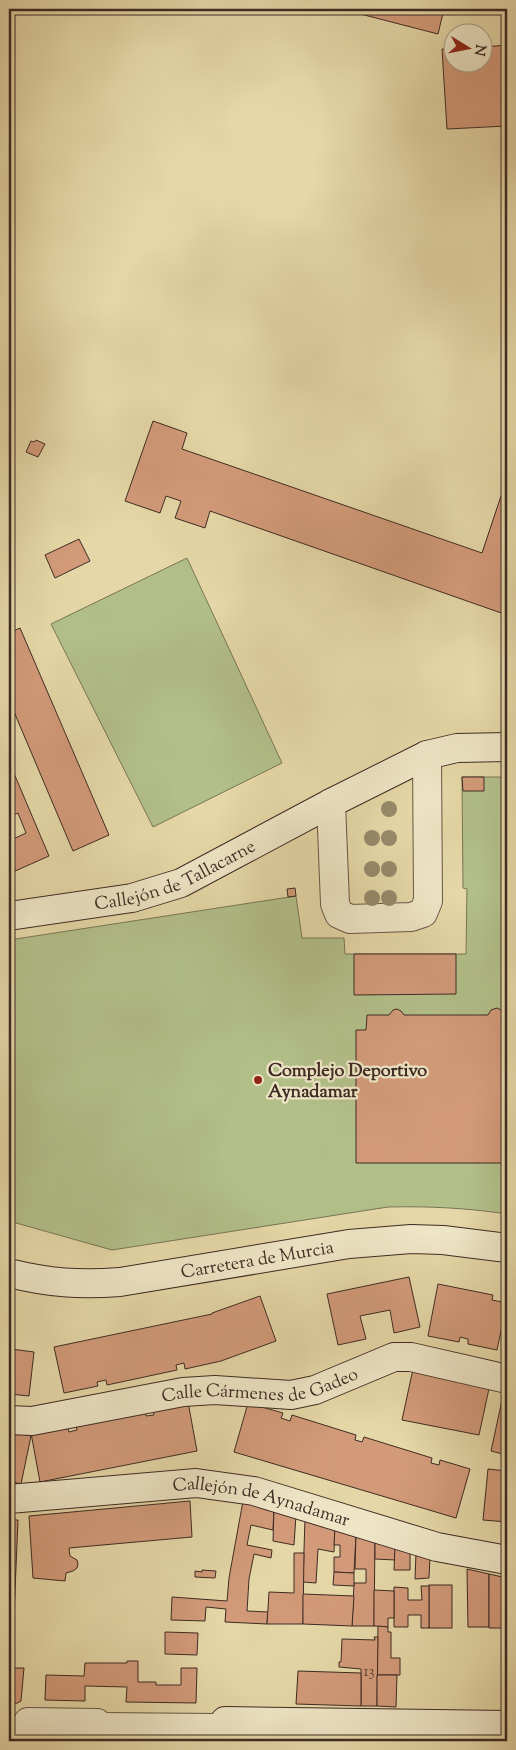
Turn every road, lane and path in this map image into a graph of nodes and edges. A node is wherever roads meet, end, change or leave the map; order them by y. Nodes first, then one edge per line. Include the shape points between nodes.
1 (507, 747) edge
2 (427, 755) junction
3 (331, 803) junction
4 (9, 916) edge
5 (507, 1248) edge
6 (9, 1273) edge
7 (507, 1379) edge
8 (9, 1420) edge
9 (9, 1499) edge
10 (507, 1560) edge
11 (507, 1725) edge
12 (222, 1730) edge
13 (28, 1732) edge
14 (311, 1732) edge

1 - 2 street, Callejón de Tallacarne via 457,748
2 - 3 street, Callejón de Tallacarne
2 - 3 street via 428,901 423,913 411,917 350,919 339,914 335,904
3 - 4 street, Callejón de Tallacarne via 181,883 132,898
5 - 6 street, Carretera de Murcia via 411,1239 349,1244 120,1282 88,1284 46,1281
7 - 8 street, Calle Cármenes de Gadeo via 410,1357 394,1357 315,1390 291,1394 215,1390 183,1392 32,1422
9 - 10 street, Callejón de Aynadamar via 196,1483 254,1492 437,1547
11 - 14 street
12 - 13 street via 97,1725
12 - 14 street

